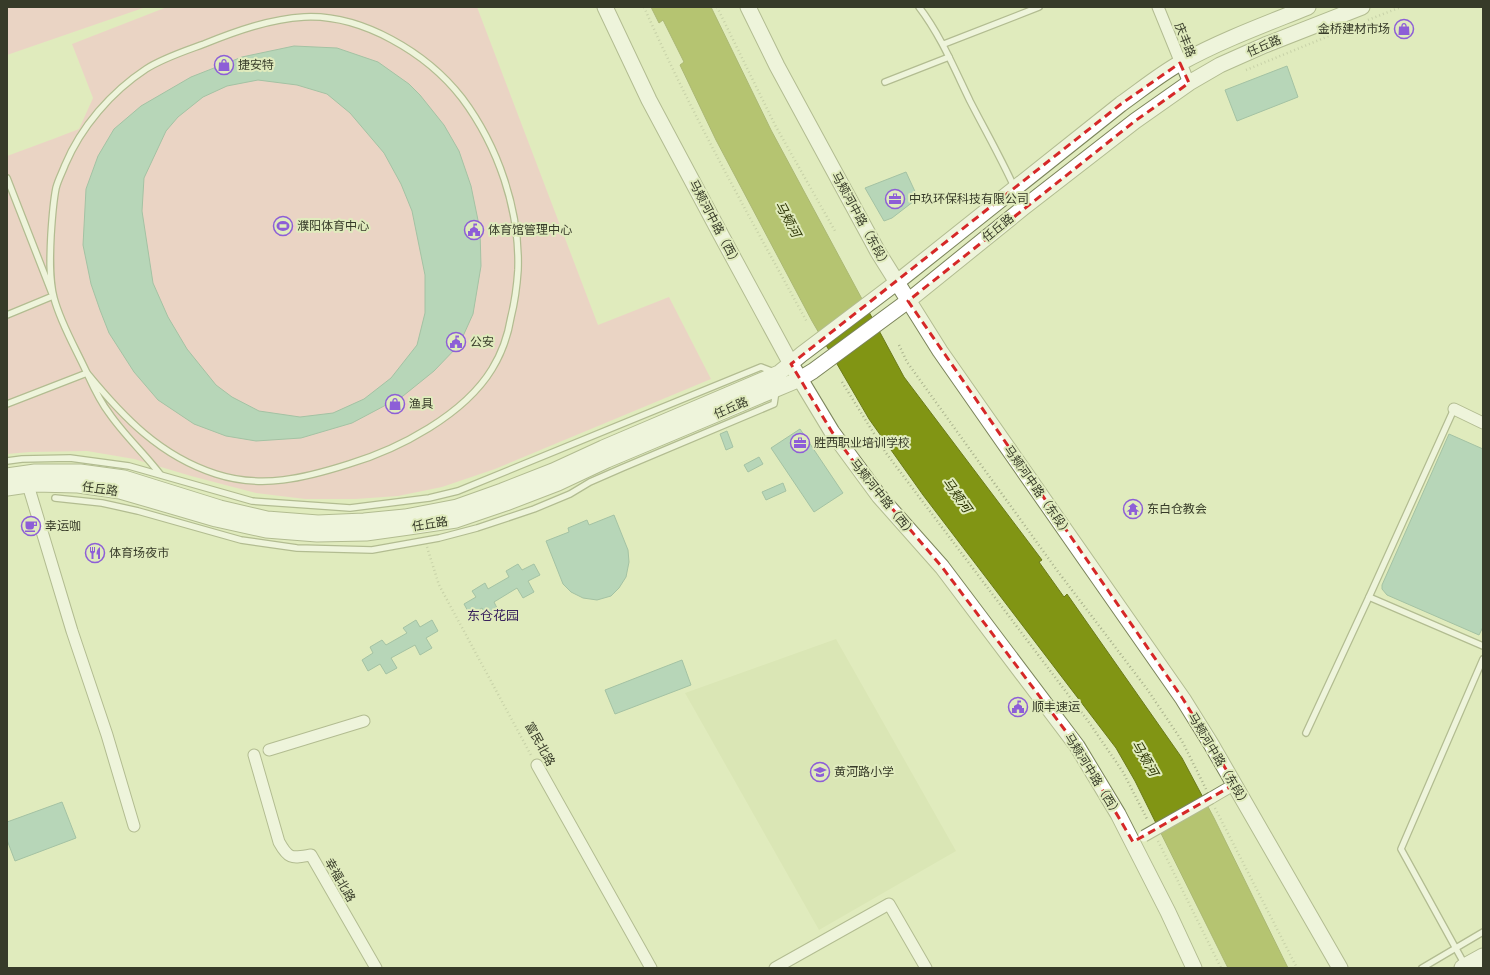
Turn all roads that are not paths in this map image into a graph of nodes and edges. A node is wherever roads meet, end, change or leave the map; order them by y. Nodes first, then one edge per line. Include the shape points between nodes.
1 (605, 7) edge
2 (748, 7) edge
3 (920, 7) edge
4 (1039, 7) edge
5 (1158, 7) edge
6 (1308, 7) edge
7 (1362, 7) edge
8 (944, 44) junction
9 (949, 56) junction
10 (1180, 63) junction
11 (885, 82) dead end
12 (1189, 82) junction
13 (7, 178) edge
14 (1015, 189) junction
15 (1023, 208) junction
16 (896, 283) junction
17 (53, 296) junction
18 (908, 301) junction
19 (7, 315) edge
20 (791, 364) junction
21 (87, 372) junction
22 (779, 373) junction
23 (800, 379) junction
24 (776, 388) junction
25 (7, 404) edge
26 (1454, 409) joint
27 (1483, 423) edge
28 (7, 461) edge
29 (160, 474) junction
30 (7, 476) edge
31 (28, 485) junction
32 (7, 488) edge
33 (55, 498) dead end
34 (1369, 597) junction
35 (1483, 646) edge
36 (1483, 659) edge
37 (364, 720) dead end
38 (1306, 732) dead end
39 (269, 750) dead end
40 (254, 755) dead end
41 (537, 765) road end
42 (1235, 784) junction
43 (134, 826) dead end
44 (1143, 835) junction
45 (1483, 932) edge
46 (1456, 948) junction
47 (1483, 958) edge
48 (1465, 967) edge
49 (376, 968) edge
50 (651, 968) edge
51 (775, 968) edge
52 (926, 968) edge
53 (1194, 968) edge
54 (1340, 968) edge
55 (1422, 968) edge

1 - 20 street, 马颊河中路（西） via 649,100
2 - 16 street, 马颊河中路（东段） via 777,66
3 - 8 lane
4 - 8 lane
5 - 10 street, 庆丰路
6 - 10 street, 任丘路
7 - 12 street, 任丘路 via 1265,45
8 - 9 lane
9 - 11 lane
9 - 14 lane
10 - 12 street, 庆丰路
10 - 14 street, 任丘路 via 1121,104
12 - 15 street, 任丘路
13 - 17 lane
14 - 15 lane
14 - 16 street, 任丘路
15 - 18 street, 任丘路
16 - 18 street, 马颊河中路（东段）
16 - 20 street, 任丘路
17 - 19 lane
17 - 21 lane via 68,336
17 - 21 lane via 50,257 57,185 71,151 89,123 113,95 147,68 222,36 264,24 305,17 340,20 371,30 402,45 434,69 460,97 481,128 498,162 516,232 518,267 507,335 492,369 470,397 441,420 371,458 295,479 255,482 218,475 158,446 128,420
18 - 23 street, 任丘路
18 - 42 street, 马颊河中路（东段） via 1183,699
20 - 22 street, 任丘路
20 - 23 street, 马颊河中路（西）
21 - 25 lane
21 - 29 lane via 96,394 108,413
22 - 29 lane via 761,367 499,475 458,491 429,498 350,508 252,501
22 - 30 street, 任丘路 via 502,491 457,507 405,517 318,523 268,519 220,508 124,478 80,472 35,472
23 - 24 street, 任丘路
23 - 44 street, 马颊河中路（西） via 860,472 942,567 1077,746 1118,814
24 - 31 street, 任丘路 via 506,503 456,520 366,533 316,534 266,530 216,519 120,491 78,485
24 - 33 lane via 774,404 622,468 534,509 477,528 372,550 297,548 242,540 138,511 102,503
26 - 27 street
26 - 34 lane
28 - 29 lane via 70,458 130,466
31 - 32 street, 任丘路
31 - 43 street
34 - 35 lane
34 - 38 lane
36 - 46 lane via 1401,849
37 - 39 street
40 - 49 street, 幸福北路 via 279,842 286,854 296,857 311,855
41 - 50 street, 富民北路
42 - 44 street, bridge
42 - 54 street, 马颊河中路（东段）
44 - 53 street, 马颊河中路（西）
45 - 46 lane
46 - 48 lane
46 - 55 lane
47 - 48 main road
51 - 52 street via 889,904

